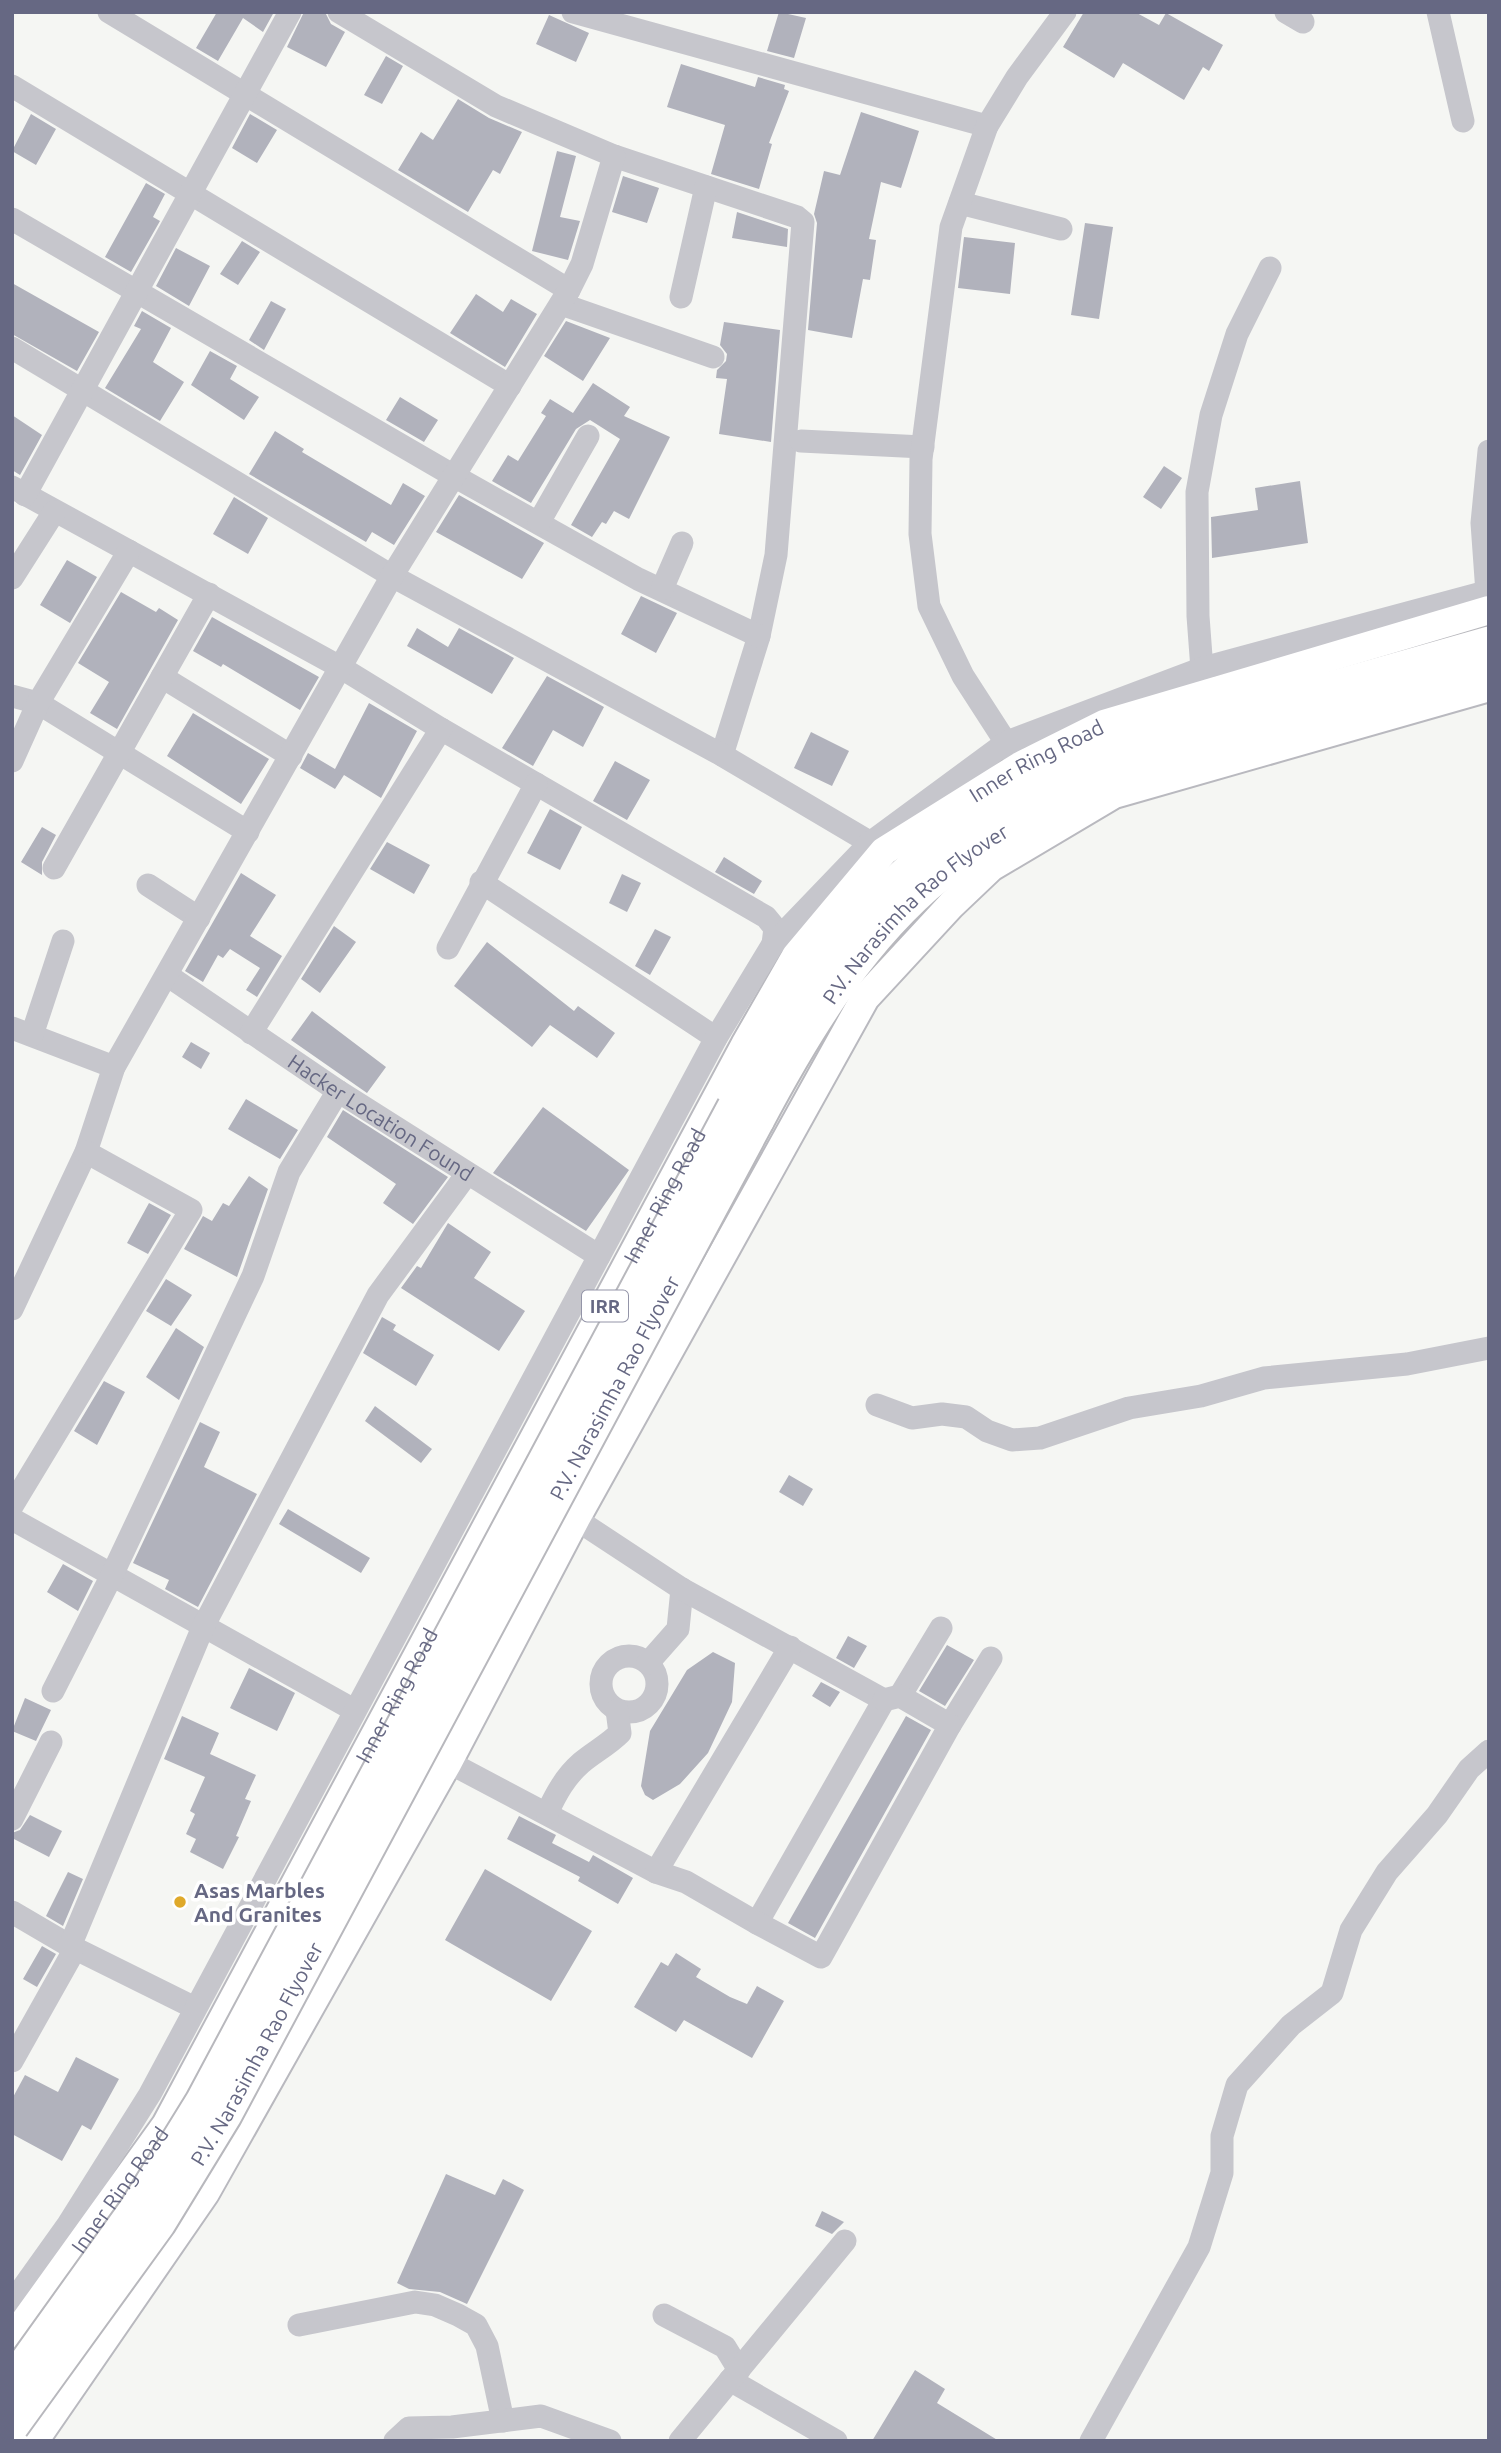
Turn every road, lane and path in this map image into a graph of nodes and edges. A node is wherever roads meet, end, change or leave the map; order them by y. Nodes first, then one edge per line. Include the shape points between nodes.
1 (109, 12) edge
2 (290, 12) edge
3 (339, 12) edge
4 (573, 12) edge
5 (1438, 12) edge
6 (1062, 13) edge
7 (12, 86) edge
8 (246, 95) junction
9 (1463, 121) dead end
10 (987, 126) junction
11 (614, 156) junction
12 (706, 187) junction
13 (192, 194) junction
14 (960, 203) junction
15 (12, 219) edge
16 (1061, 229) dead end
17 (1270, 268) dead end
18 (138, 290) junction
19 (565, 297) junction
20 (681, 297) dead end
21 (12, 348) edge
22 (713, 358) dead end
23 (510, 386) junction
24 (84, 389) junction
25 (588, 436) dead end
26 (801, 441) dead end
27 (923, 447) junction
28 (1489, 451) edge
29 (454, 476) junction
30 (19, 491) edge
31 (54, 512) junction
32 (539, 522) junction
33 (682, 543) dead end
34 (129, 551) junction
35 (392, 576) junction
36 (12, 578) edge
37 (662, 589) junction
38 (209, 594) junction
39 (1488, 597) edge
40 (758, 636) junction
41 (1489, 643) edge
42 (340, 667) junction
43 (1203, 668) junction
44 (1489, 671) edge
45 (162, 677) junction
46 (1489, 687) edge
47 (12, 696) edge
48 (1203, 697) junction
49 (38, 703) junction
50 (441, 729) junction
51 (119, 750) junction
52 (1013, 754) junction
53 (722, 755) junction
54 (292, 756) junction
55 (12, 761) edge
56 (536, 784) junction
57 (248, 832) junction
58 (877, 847) junction
59 (54, 868) dead end
60 (481, 882) junction
61 (148, 885) dead end
62 (199, 918) junction
63 (63, 941) dead end
64 (773, 944) junction
65 (448, 948) dead end
66 (167, 975) junction
67 (22, 1032) edge
68 (251, 1033) junction
69 (716, 1038) junction
70 (114, 1067) junction
71 (338, 1091) junction
72 (86, 1152) junction
73 (467, 1174) junction
74 (599, 1256) junction
75 (16, 1296) edge
76 (1489, 1348) edge
77 (877, 1405) dead end
78 (511, 1482) junction
79 (12, 1506) edge
80 (576, 1518) junction
81 (12, 1519) edge
82 (112, 1574) junction
83 (682, 1589) junction
84 (203, 1627) junction
85 (941, 1628) dead end
86 (790, 1647) junction
87 (991, 1658) dead end
88 (648, 1663) junction
89 (52, 1691) dead end
90 (892, 1698) junction
91 (354, 1710) junction
92 (617, 1710) junction
93 (950, 1725) junction
94 (51, 1742) dead end
95 (1489, 1751) edge
96 (448, 1762) junction
97 (547, 1813) junction
98 (12, 1819) edge
99 (656, 1872) junction
100 (12, 1912) edge
101 (757, 1923) junction
102 (70, 1946) junction
103 (195, 2008) junction
104 (12, 2061) edge
105 (845, 2241) dead end
106 (12, 2303) edge
107 (664, 2315) dead end
108 (299, 2325) dead end
109 (12, 2339) edge
110 (735, 2375) junction
111 (12, 2382) edge
112 (503, 2421) junction
113 (12, 2426) edge
114 (34, 2441) edge
115 (395, 2441) edge
116 (610, 2441) edge
117 (680, 2441) edge
118 (836, 2441) edge
119 (1091, 2441) edge

1 - 8 street
2 - 8 street
3 - 11 street via 496,106
4 - 10 street
5 - 9 street
6 - 10 street
7 - 13 street
8 - 13 street
8 - 19 street
10 - 14 street
11 - 12 street
11 - 19 street via 582,264
12 - 20 street
12 - 40 street via 797,217 804,230 776,555
13 - 18 street
13 - 23 street
14 - 16 street
14 - 27 street via 951,227
15 - 18 street
17 - 43 street via 1237,334 1211,415 1197,492
18 - 24 street
18 - 29 street
19 - 22 street
19 - 23 street
21 - 24 street
23 - 29 street
24 - 30 street
24 - 35 street
25 - 32 street
26 - 27 street
27 - 52 street via 920,534 929,606 963,676
28 - 39 street via 1482,523
29 - 32 street
29 - 35 street
30 - 31 street
31 - 34 street
31 - 36 street
32 - 37 street
33 - 37 street
34 - 38 street
34 - 49 street
35 - 42 street
35 - 53 street
37 - 40 street
38 - 42 street
38 - 45 street
39 - 43 street
39 - 48 main road, Inner Ring Road / IRR
40 - 53 street
41 - 111 highway, P.V. Narasimha Rao Flyover, bridge via 1174,730 1077,763 1031,785 951,835 867,908 794,1004 753,1072 173,2154
42 - 50 street
42 - 54 street
43 - 48 street
43 - 52 street
44 - 113 highway, P.V. Narasimha Rao Flyover, bridge via 1231,740 1087,788 1035,812 975,849 887,925 814,1018 783,1072 225,2115 159,2223
45 - 51 street
45 - 54 street
46 - 80 main road via 1114,794 991,867 865,998
47 - 49 street
48 - 52 main road, Inner Ring Road / IRR
49 - 51 street
49 - 55 street
50 - 56 street
50 - 68 street
51 - 57 street
51 - 59 street
52 - 58 main road, Inner Ring Road / IRR
53 - 58 street
54 - 57 street
56 - 60 street
56 - 64 street via 766,916 775,928
57 - 62 street
58 - 64 street
58 - 78 main road, Inner Ring Road / IRR via 796,956
60 - 65 street
60 - 69 street
61 - 62 street
62 - 66 street
63 - 67 street
64 - 69 street
66 - 68 street, Hacker Location Found
66 - 70 street
67 - 70 street
68 - 71 street, Hacker Location Found
69 - 74 street
70 - 72 street
71 - 73 street, Hacker Location Found
71 - 82 street via 289,1172 253,1276
72 - 75 street
72 - 79 street via 191,1210
73 - 74 street, Hacker Location Found
73 - 84 street via 378,1295
74 - 91 street
76 - 77 street via 1407,1364 1264,1378 1201,1396 1117,1411 1040,1437 1012,1440 966,1418 942,1414 912,1418
78 - 80 street
78 - 109 main road, Inner Ring Road / IRR via 166,2125
80 - 83 street
80 - 96 main road
81 - 82 street
82 - 84 street
82 - 89 street
83 - 86 street
83 - 88 street via 678,1629
84 - 91 street
84 - 102 street
85 - 90 street
86 - 90 street
86 - 99 street
87 - 93 street
88 - 92 street via 657,1679 655,1696 643,1709
88 - 92 street via 624,1657 604,1672 605,1698
90 - 93 street
90 - 101 street
91 - 103 street
92 - 97 street via 620,1733 560,1786
93 - 101 street via 821,1957
94 - 98 street
95 - 119 street via 1469,1769 1437,1815 1387,1872 1351,1930 1332,1993 1291,2025 1237,2085 1222,2136 1222,2173 1199,2247
96 - 97 street
96 - 114 main road via 205,2193
97 - 99 street
99 - 101 street via 686,1882
100 - 102 street
102 - 103 street
102 - 104 street via 71,1956
103 - 106 street via 88,2193
105 - 110 street
107 - 110 street via 725,2347
108 - 112 street via 415,2302 457,2315 475,2325 487,2346
110 - 117 street
110 - 118 street
112 - 115 street via 409,2428
112 - 116 street via 541,2416

